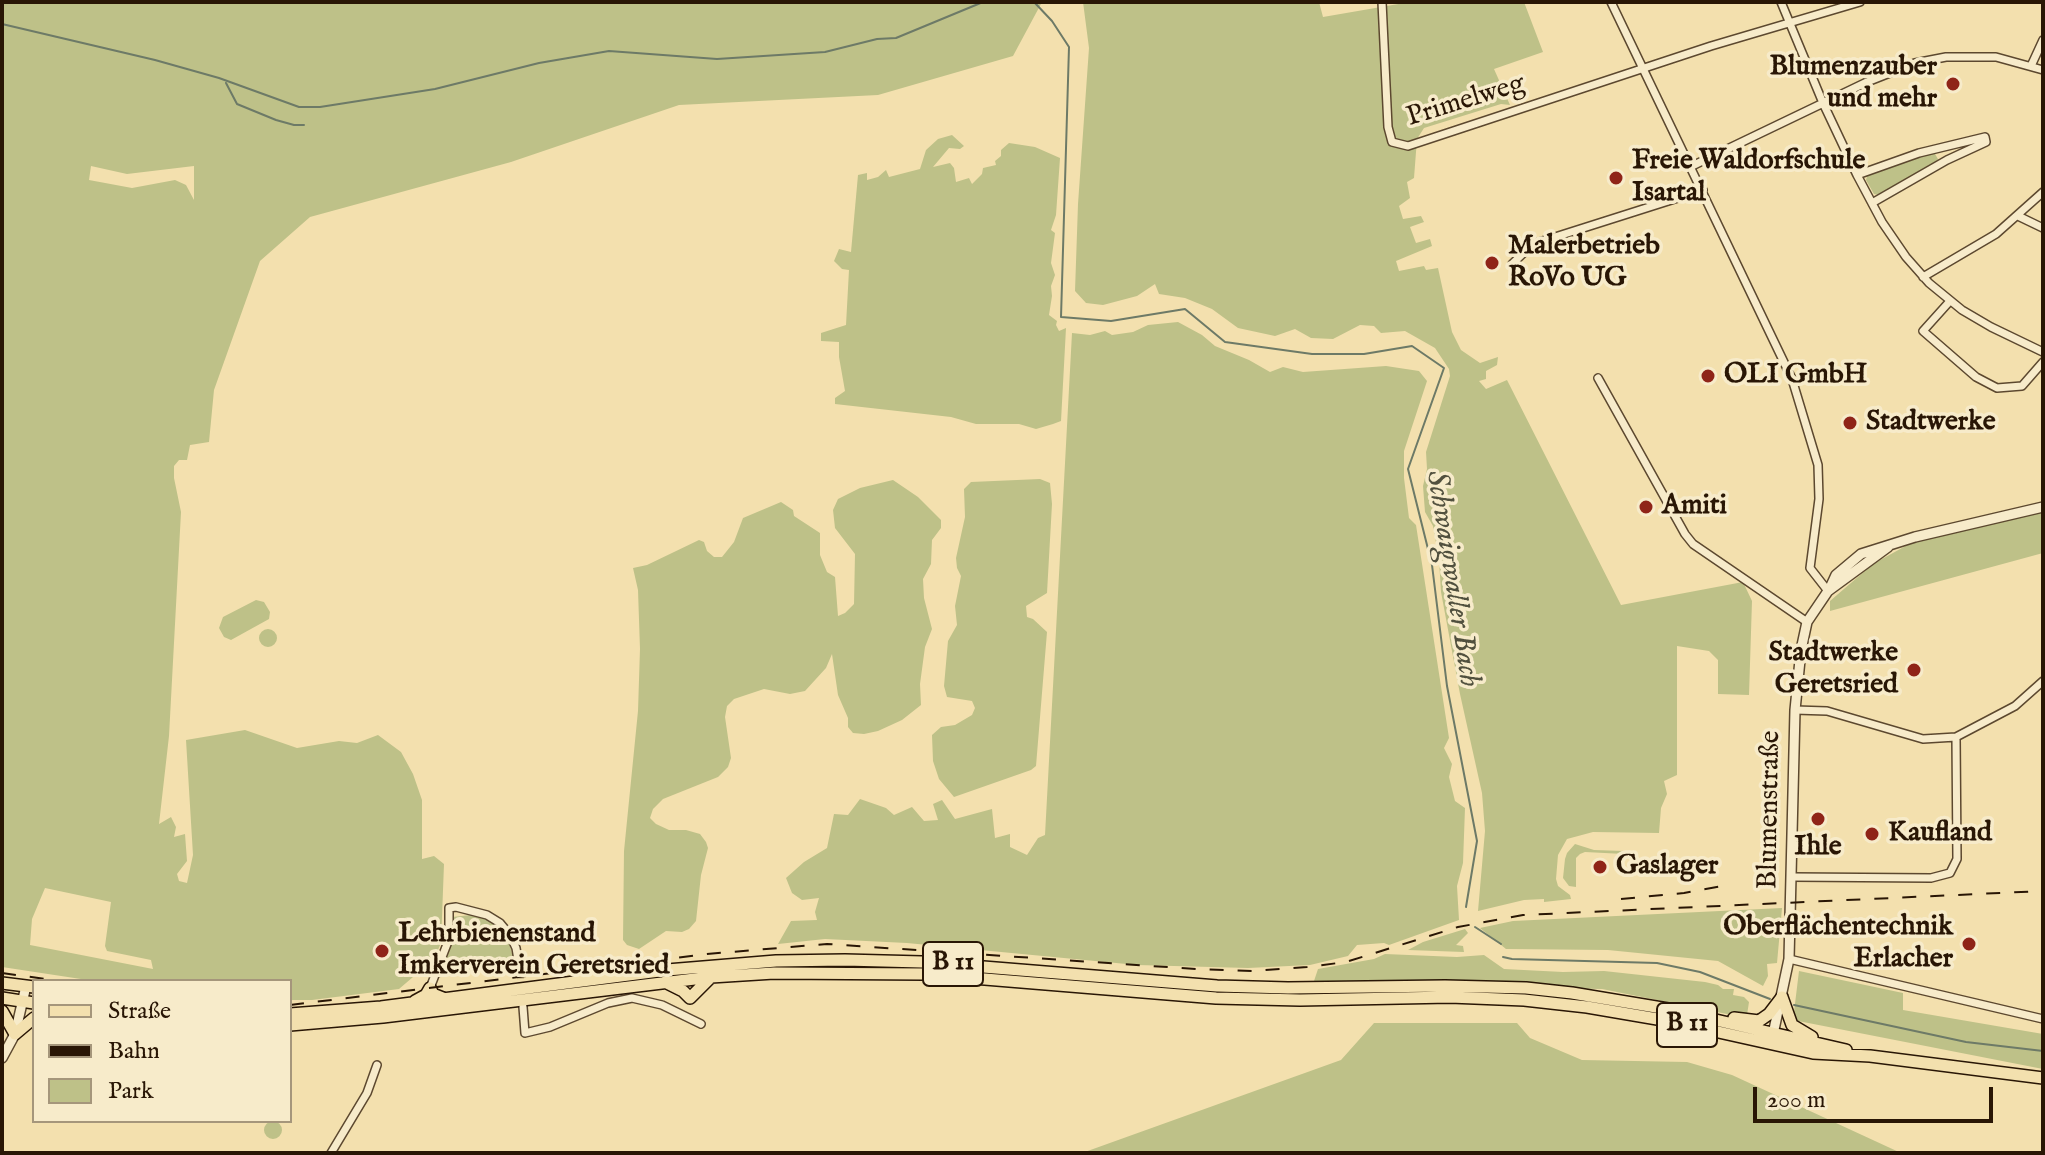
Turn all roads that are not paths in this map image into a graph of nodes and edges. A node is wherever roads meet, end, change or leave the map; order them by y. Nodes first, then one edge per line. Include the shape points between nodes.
1 (1382, 2) edge
2 (1621, 2) edge
3 (1781, 2) edge
4 (1860, 2) edge
5 (1613, 6) edge
6 (1789, 22) junction
7 (2043, 40) edge
8 (2031, 66) junction
9 (1643, 69) junction
10 (2043, 70) edge
11 (1823, 103) junction
12 (1692, 166) junction
13 (1857, 175) junction
14 (1703, 190) junction
15 (2043, 192) edge
16 (1872, 203) junction
17 (2018, 216) junction
18 (2043, 228) edge
19 (1512, 264) dead end
20 (1923, 277) junction
21 (1950, 301) junction
22 (2043, 352) edge
23 (2043, 362) edge
24 (1598, 378) dead end
25 (2043, 507) edge
26 (1828, 591) junction
27 (1807, 622) junction
28 (2043, 681) edge
29 (1795, 710) junction
30 (1956, 737) junction
31 (1792, 877) junction
32 (1789, 959) junction
33 (520, 972) tunnel mouth
34 (711, 977) junction
35 (664, 981) junction
36 (2, 983) edge
37 (30, 986) edge
38 (430, 988) junction
39 (1782, 997) junction
40 (2, 998) edge
41 (443, 998) junction
42 (690, 998) junction
43 (29, 1002) edge
44 (411, 1003) junction
45 (523, 1007) dead end
46 (2, 1011) edge
47 (292, 1014) edge
48 (686, 1015) junction
49 (1709, 1019) junction
50 (2043, 1019) edge
51 (32, 1020) edge
52 (701, 1024) dead end
53 (292, 1025) edge
54 (15, 1034) junction
55 (1772, 1040) junction
56 (1830, 1046) junction
57 (1870, 1056) junction
58 (2, 1058) edge
59 (377, 1065) dead end
60 (2043, 1078) edge
61 (331, 1153) edge

1 - 9 street, Primelweg via 1388,127 1395,144 1408,146
2 - 5 street
3 - 6 street
4 - 6 street
5 - 9 street
6 - 9 street
6 - 11 street
7 - 8 street
8 - 10 street
8 - 11 street via 1996,57 1930,59
9 - 12 street
11 - 12 street
11 - 13 street
12 - 14 street
13 - 16 street
13 - 16 street via 1985,137 1986,142
14 - 19 street via 1533,244
14 - 26 street via 1792,379 1816,452 1819,499 1810,568
15 - 17 street
16 - 20 street
17 - 18 street
17 - 20 street
20 - 21 street
21 - 22 street
21 - 23 street via 1923,331 1976,377 1997,388 2022,386
24 - 27 street via 1693,544
25 - 26 street, Blumenstraße via 1888,547
26 - 27 street, Blumenstraße
27 - 29 street, Blumenstraße
28 - 30 street via 2015,706
29 - 30 street via 1827,711 1923,739
29 - 31 street, Blumenstraße
30 - 31 street via 1957,859 1950,873 1931,878
31 - 32 street, Blumenstraße
32 - 39 street, Blumenstraße
32 - 50 street
33 - 38 street via 516,948 500,923 487,915 449,908 449,939
34 - 35 main road, B 11
34 - 42 main road
34 - 55 main road, B 11 via 924,974 1216,998 1524,1000
35 - 42 main road
35 - 53 main road, B 11
36 - 37 main road
37 - 43 street
38 - 41 main road
38 - 44 main road
39 - 49 main road via 1759,1021
39 - 55 street, Blumenstraße
39 - 56 main road via 1792,1025
40 - 43 main road
41 - 44 main road, B 11
41 - 49 main road, B 11 via 667,970 845,960 1217,986 1526,988
42 - 48 street
43 - 54 street
44 - 47 main road, B 11
45 - 48 street via 525,1033 632,998
46 - 54 main road
48 - 52 street
49 - 55 main road, B 11
51 - 54 main road
54 - 58 street
55 - 56 main road, B 11
55 - 57 main road, B 11 via 1813,1053
56 - 57 main road, B 11
57 - 60 main road, B 11
59 - 61 street via 367,1093

